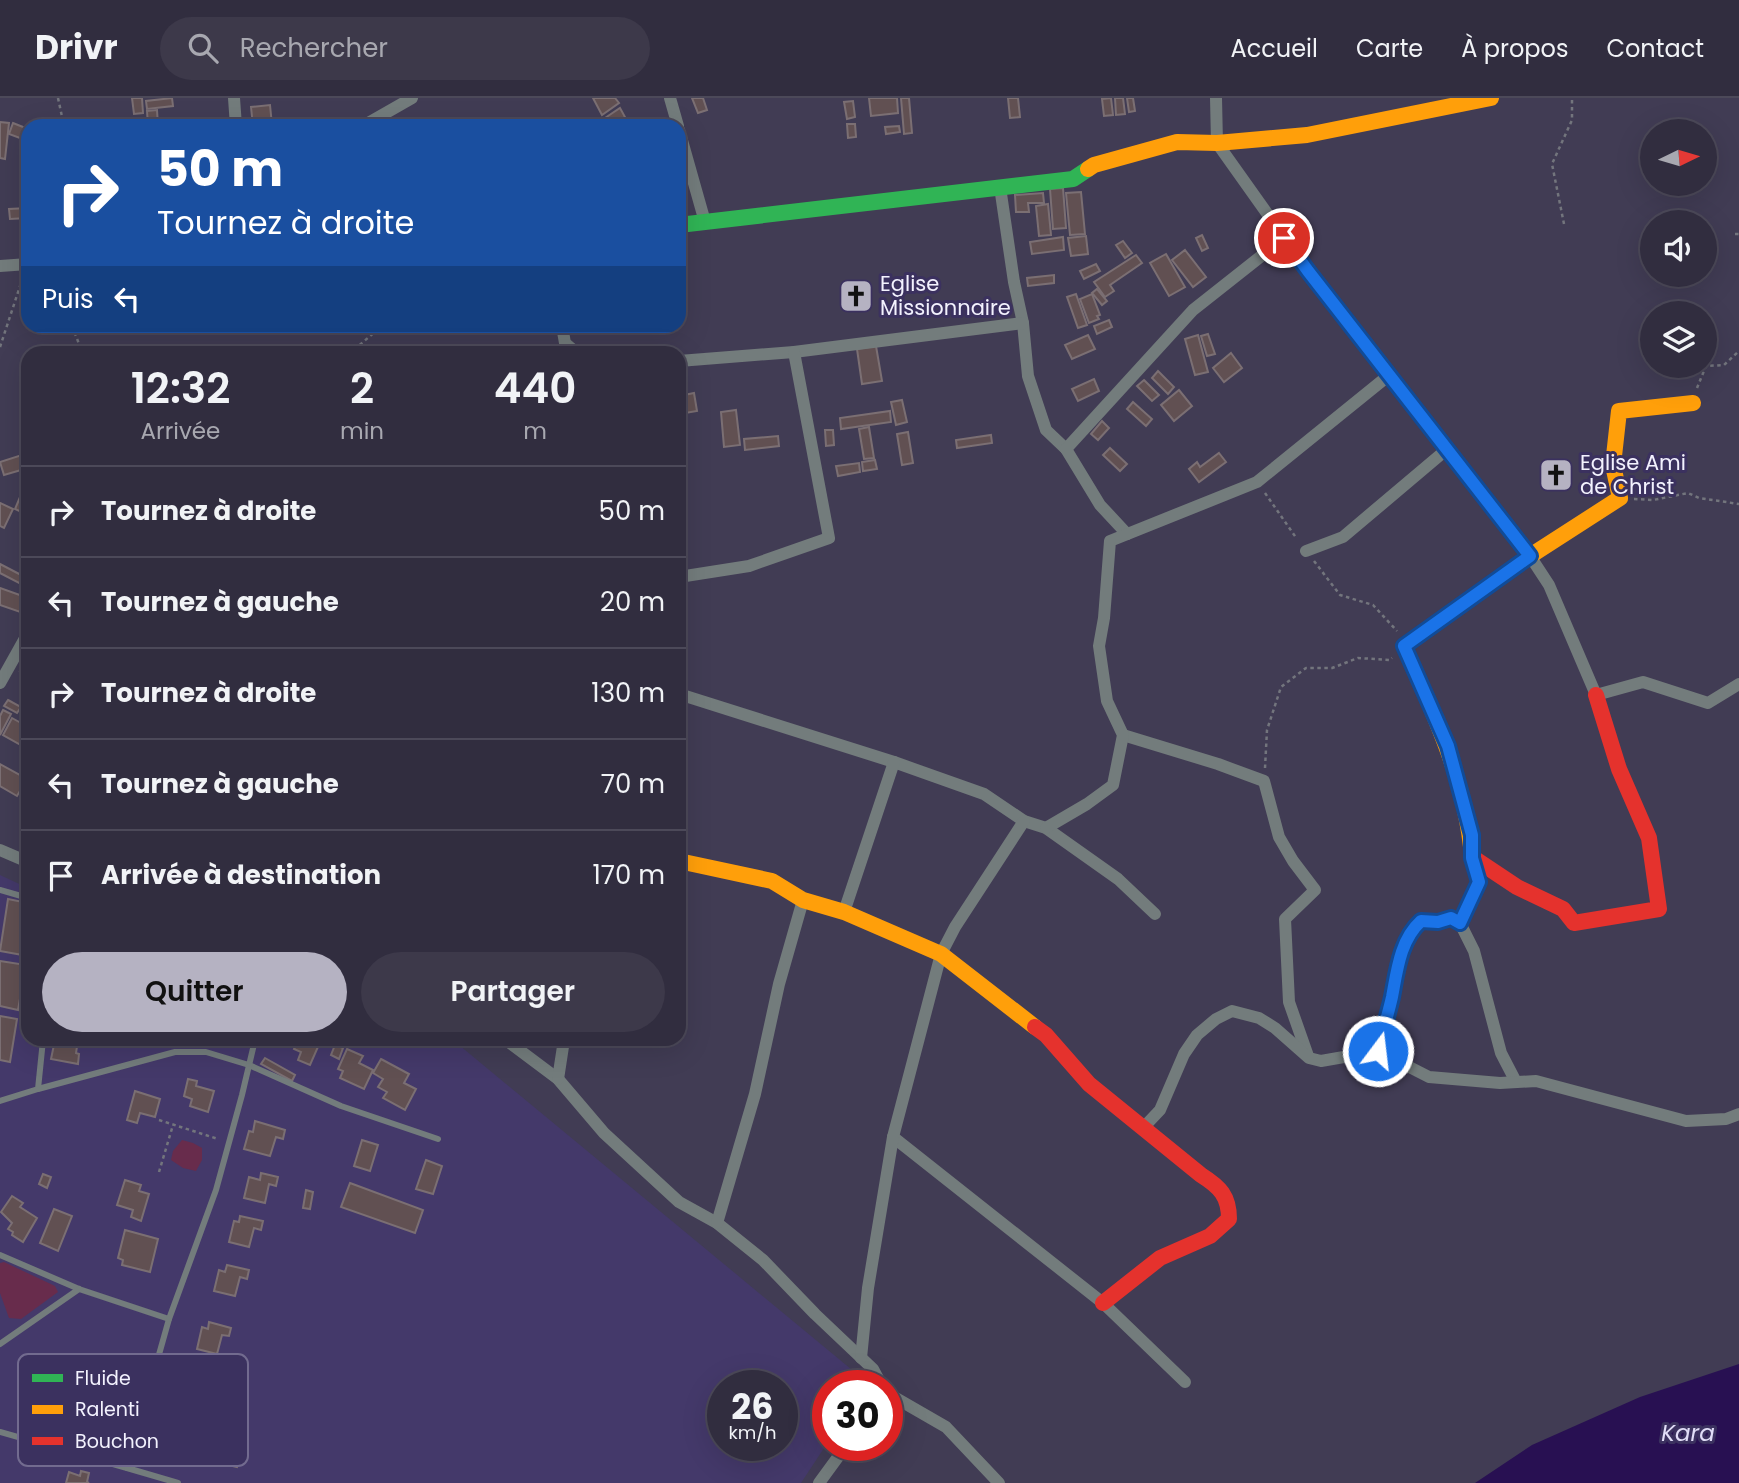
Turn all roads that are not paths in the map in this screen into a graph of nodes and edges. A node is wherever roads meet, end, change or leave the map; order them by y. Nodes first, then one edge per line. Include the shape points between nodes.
1 (234, 98) edge
2 (412, 98) edge
3 (670, 98) edge
4 (1216, 98) edge
5 (1490, 98) edge
6 (1444, 103) edge
7 (236, 119) edge
8 (375, 119) edge
9 (676, 119) edge
10 (1217, 143) junction
11 (686, 156) edge
12 (1000, 187) junction
13 (705, 222) junction
14 (686, 224) edge
15 (1284, 238) junction
16 (21, 264) edge
17 (0, 266) edge
18 (1023, 323) junction
19 (794, 352) junction
20 (686, 360) edge
21 (1388, 376) junction
22 (1693, 403) road end
23 (1066, 449) junction
24 (1446, 450) junction
25 (1127, 534) junction
26 (1306, 551) road end
27 (1530, 556) junction
28 (686, 576) edge
29 (21, 643) edge
30 (4, 666) edge
31 (0, 684) edge
32 (1739, 684) edge
33 (1596, 695) junction
34 (686, 696) edge
35 (1123, 735) junction
36 (894, 762) junction
37 (1024, 821) junction
38 (1046, 828) junction
39 (0, 850) edge
40 (1472, 858) junction
41 (21, 859) edge
42 (686, 863) edge
43 (0, 890) edge
44 (21, 896) edge
45 (803, 900) junction
46 (844, 912) junction
47 (1155, 914) dead end
48 (1460, 923) junction
49 (941, 954) junction
50 (42, 1046) edge
51 (254, 1046) edge
52 (514, 1046) edge
53 (563, 1046) edge
54 (1378, 1051) junction
55 (1309, 1058) junction
56 (249, 1065) junction
57 (558, 1079) junction
58 (1516, 1082) junction
59 (38, 1088) junction
60 (2, 1099) edge
61 (1739, 1114) edge
62 (1143, 1128) junction
63 (893, 1137) junction
64 (438, 1139) dead end
65 (717, 1223) junction
66 (0, 1255) edge
67 (79, 1290) junction
68 (1103, 1303) junction
69 (169, 1319) junction
70 (0, 1343) edge
71 (159, 1354) edge
72 (861, 1358) junction
73 (874, 1370) edge
74 (1185, 1382) dead end
75 (903, 1402) edge
76 (0, 1432) edge
77 (18, 1437) edge
78 (835, 1461) edge
79 (120, 1466) edge
80 (127, 1468) joint
81 (178, 1483) edge
82 (819, 1483) edge
83 (999, 1483) edge

1 - 7 street
2 - 8 street
3 - 9 street
4 - 10 street
5 - 6 street
6 - 10 street via 1307,135
10 - 12 street via 1177,142 1094,165 1073,179
10 - 15 street
11 - 13 street
12 - 13 street
12 - 18 street
13 - 14 street
15 - 21 street
15 - 23 street via 1193,310
16 - 17 street
18 - 19 street
18 - 23 street via 1028,376 1046,430
19 - 20 street
19 - 28 street via 828,538 750,566
21 - 24 street
21 - 25 street via 1257,482
22 - 27 street via 1619,411 1614,465 1620,498
23 - 25 street via 1100,505
24 - 26 street via 1343,537
24 - 27 street
25 - 35 street via 1110,541 1099,646 1107,701
27 - 33 street via 1549,585
27 - 40 street via 1406,644 1448,746 1472,835
29 - 30 street
30 - 31 street
32 - 33 street via 1708,703 1643,682
33 - 40 street via 1619,769 1649,838 1659,909 1574,923 1563,909
34 - 36 street
35 - 38 street via 1113,785
35 - 55 street via 1264,782 1279,837 1315,890 1285,919 1289,1002
36 - 37 street via 984,794
36 - 46 street
37 - 38 street
37 - 49 street
38 - 47 street via 1118,878
39 - 41 street
40 - 48 street via 1479,882
42 - 45 street via 772,881
43 - 44 lane
45 - 46 street
45 - 65 street via 755,1094
46 - 49 street
48 - 54 street via 1451,918 1421,921 1412,929 1398,963
48 - 58 street via 1474,951 1501,1053
49 - 62 street via 1046,1035 1089,1084
49 - 63 street
50 - 59 lane
51 - 56 lane
52 - 57 street
53 - 57 street
54 - 55 street via 1321,1061
54 - 58 street via 1430,1077
55 - 62 street via 1259,1018 1232,1011 1197,1035 1160,1110
56 - 59 lane via 206,1052 175,1052
56 - 64 lane via 341,1106
56 - 69 lane via 216,1190
57 - 65 street via 604,1133 679,1202
58 - 61 street via 1536,1081 1686,1121
59 - 60 lane
62 - 68 street via 1221,1186 1230,1202 1230,1220 1210,1236 1160,1258
63 - 68 street
63 - 72 street
65 - 72 street via 763,1260
66 - 67 lane
67 - 69 lane
67 - 70 lane
68 - 74 street
69 - 71 lane
72 - 73 street
75 - 83 street via 946,1427
76 - 77 lane
78 - 82 street
79 - 80 lane
80 - 81 lane

